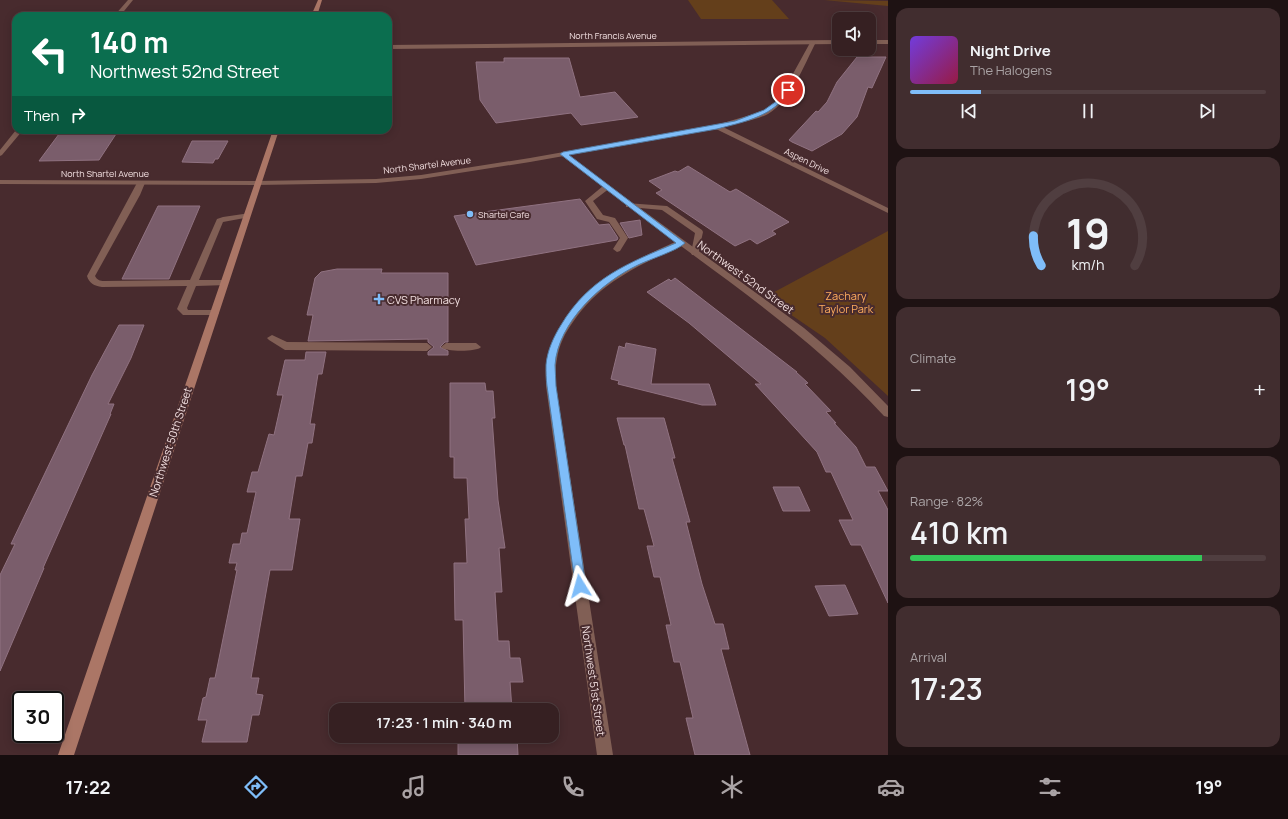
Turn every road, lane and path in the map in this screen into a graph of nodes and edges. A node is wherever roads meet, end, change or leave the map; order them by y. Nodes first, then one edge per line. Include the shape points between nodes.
1 (131, 0) edge
2 (320, 0) edge
3 (120, 12) edge
4 (316, 12) edge
5 (813, 42) junction
6 (832, 42) edge
7 (876, 42) edge
8 (888, 42) edge
9 (392, 47) edge
10 (717, 127) junction
11 (17, 134) edge
12 (275, 134) edge
13 (0, 154) edge
14 (563, 154) junction
15 (0, 182) edge
16 (141, 183) junction
17 (257, 184) junction
18 (606, 188) junction
19 (629, 205) junction
20 (888, 211) edge
21 (247, 215) junction
22 (681, 243) junction
23 (618, 250) dead end
24 (695, 253) junction
25 (194, 283) junction
26 (224, 283) junction
27 (214, 313) junction
28 (272, 338) dead end
29 (427, 347) dead end
30 (446, 347) dead end
31 (476, 347) dead end
32 (888, 413) edge
33 (66, 755) edge
34 (605, 755) edge

1 - 3 street
2 - 4 main road
5 - 6 street, North Francis Avenue
5 - 9 street, North Francis Avenue
5 - 10 street, North Shartel Avenue via 780,102 766,112
7 - 8 street
10 - 14 street, North Shartel Avenue
10 - 20 street, Aspen Drive
11 - 13 street
12 - 17 main road, Northwest 50th Street
14 - 17 street, North Shartel Avenue via 402,179
14 - 18 street, Northwest 52nd Street
15 - 16 street, North Shartel Avenue
16 - 17 street, North Shartel Avenue
16 - 25 street via 91,276 92,280 107,284
17 - 21 main road, Northwest 50th Street
18 - 19 street, Northwest 52nd Street
18 - 23 street via 588,201 600,217 612,220 624,238
19 - 22 street, Northwest 52nd Street
19 - 24 street via 664,208 699,232
21 - 25 street via 223,219 220,222
21 - 26 main road, Northwest 50th Street
22 - 24 street, Northwest 52nd Street
22 - 34 street, Northwest 51st Street via 608,278 588,295 558,337 551,364 551,386
24 - 32 street, Northwest 52nd Street via 809,336 845,367
25 - 26 street
25 - 27 street via 182,309
26 - 27 main road, Northwest 50th Street
27 - 33 main road, Northwest 50th Street
28 - 29 street via 285,346
30 - 31 street

